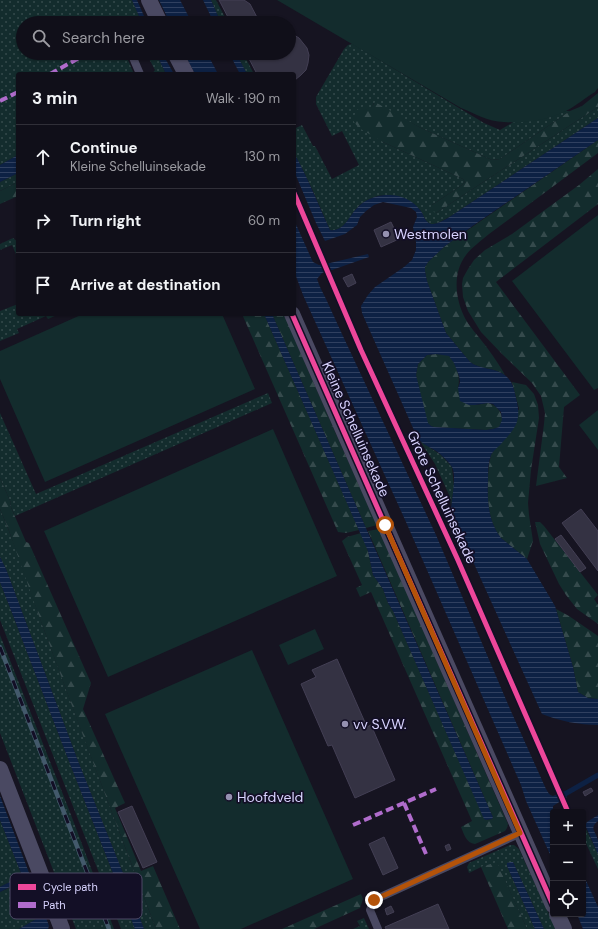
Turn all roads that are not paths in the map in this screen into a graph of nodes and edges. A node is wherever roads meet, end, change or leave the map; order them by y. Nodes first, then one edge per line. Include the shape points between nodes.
1 (149, 0) edge
2 (157, 16) edge
3 (134, 60) edge
4 (179, 60) edge
5 (139, 72) edge
6 (185, 72) edge
7 (293, 316) edge
8 (0, 769) edge
9 (520, 833) junction
10 (40, 873) edge
11 (550, 898) edge
12 (558, 917) edge
13 (58, 919) edge
14 (62, 929) edge
15 (378, 929) edge
16 (564, 929) edge

1 - 2 street
3 - 5 lane
4 - 6 street
7 - 9 street, Kleine Schelluinsekade
8 - 10 street
9 - 11 street, Kleine Schelluinsekade
9 - 15 lane via 374,900 370,910
12 - 16 street
13 - 14 street

